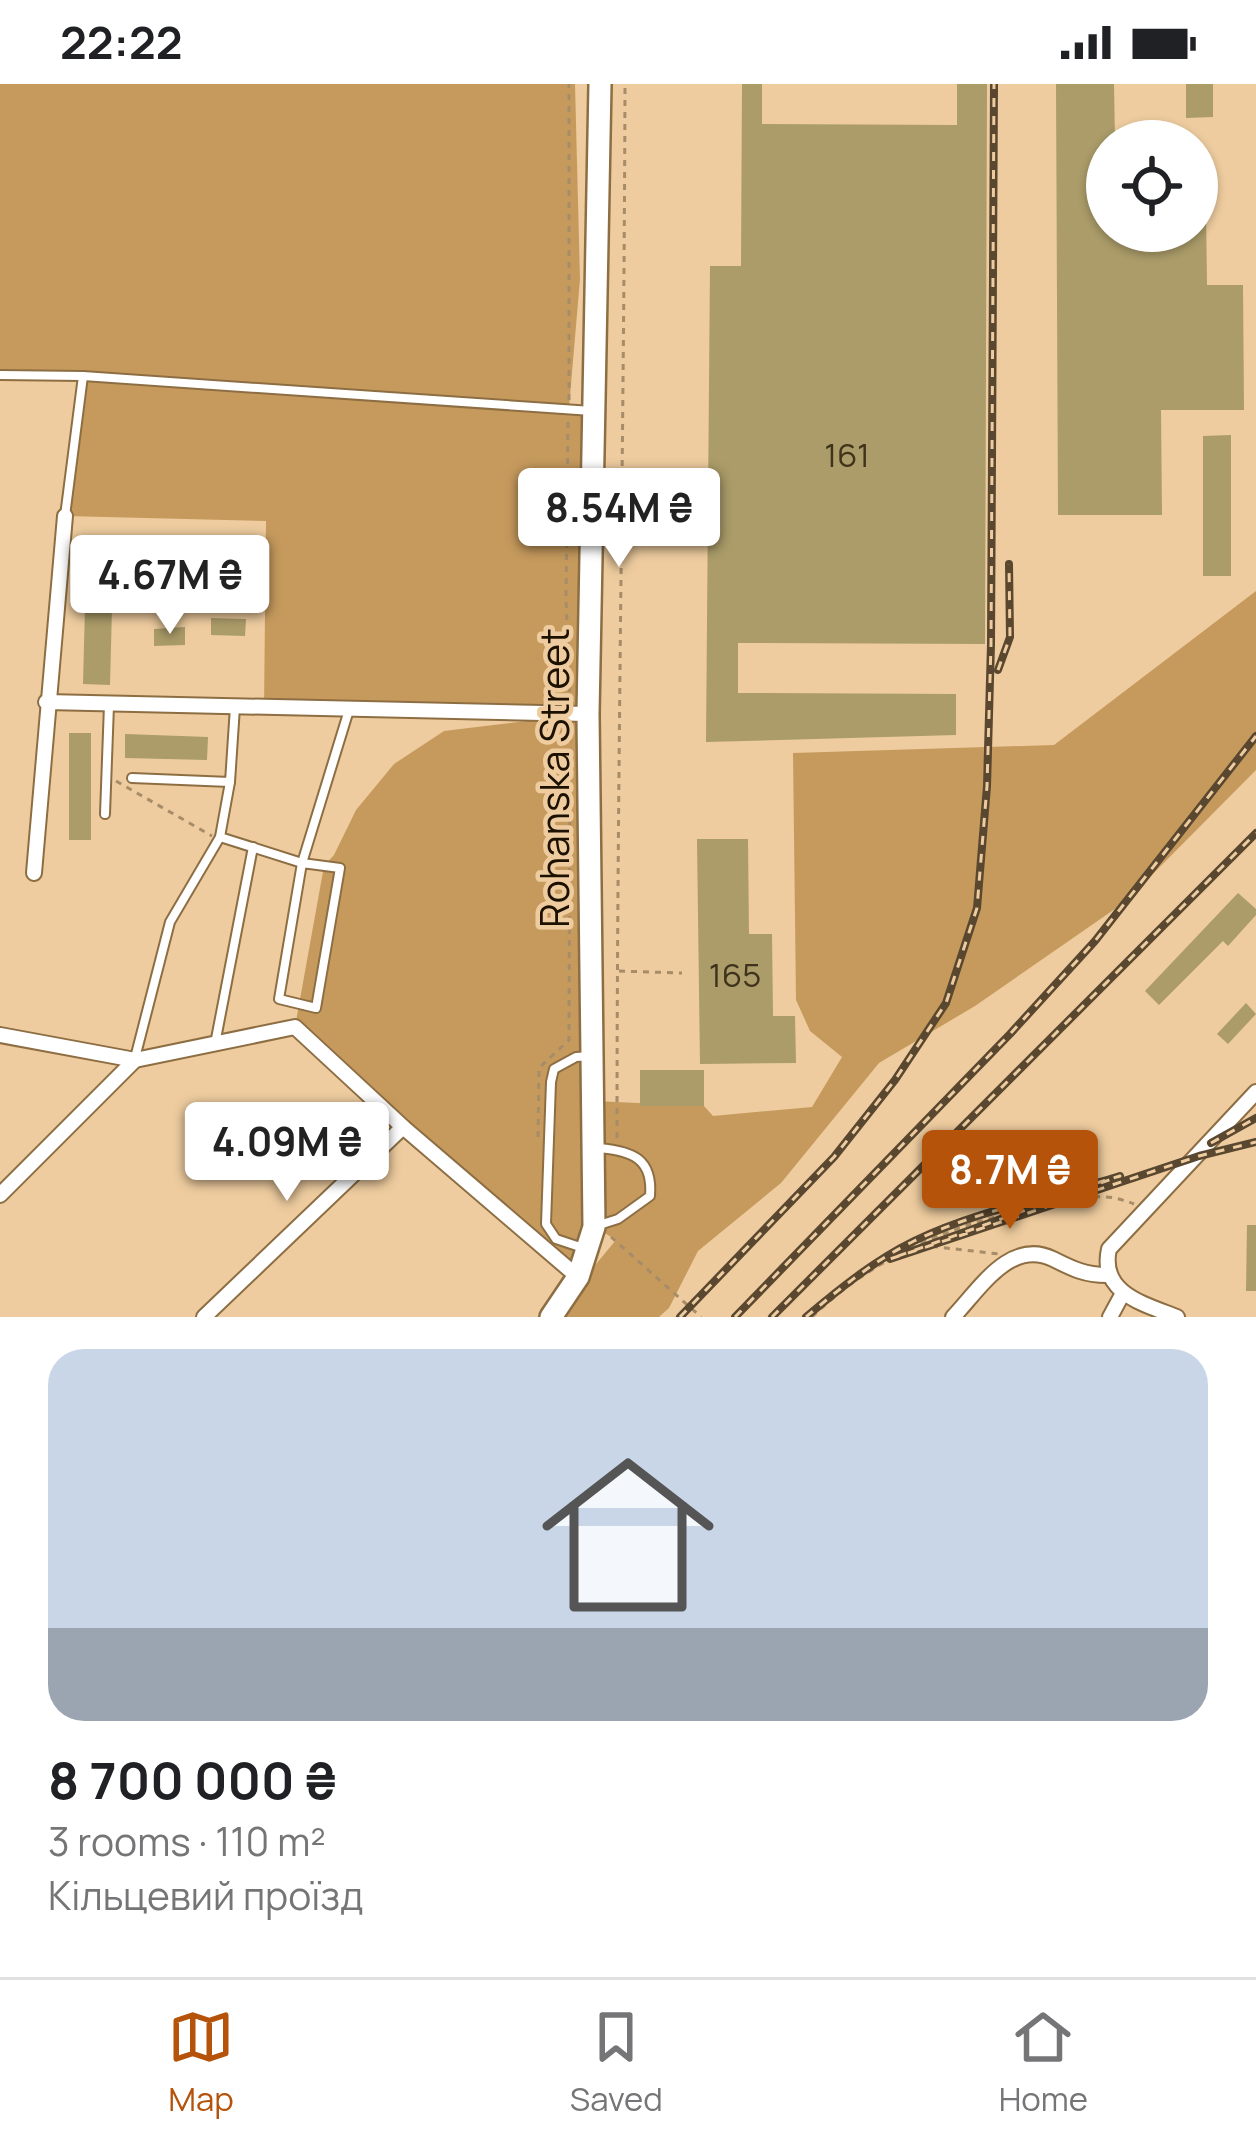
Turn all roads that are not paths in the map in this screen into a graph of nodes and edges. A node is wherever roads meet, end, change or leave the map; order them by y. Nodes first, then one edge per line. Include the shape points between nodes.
1 (600, 84) edge
2 (0, 375) edge
3 (83, 376) junction
4 (594, 411) junction
5 (65, 516) joint
6 (46, 702) junction
7 (109, 703) junction
8 (235, 706) junction
9 (349, 708) junction
10 (579, 714) junction
11 (132, 778) dead end
12 (230, 782) junction
13 (105, 814) dead end
14 (219, 838) junction
15 (254, 848) junction
16 (302, 862) junction
17 (34, 873) dead end
18 (0, 1035) edge
19 (215, 1044) junction
20 (593, 1055) junction
21 (135, 1060) junction
22 (1256, 1092) edge
23 (404, 1127) junction
24 (593, 1147) junction
25 (0, 1195) edge
26 (594, 1227) junction
27 (587, 1250) junction
28 (1107, 1275) junction
29 (578, 1277) junction
30 (1123, 1293) junction
31 (204, 1317) edge
32 (551, 1317) edge
33 (953, 1317) edge
34 (1110, 1317) edge
35 (1177, 1317) edge

1 - 4 main road, Rohanska Street
2 - 3 lane
3 - 4 lane
3 - 5 lane
4 - 10 main road, Rohanska Street
5 - 6 street
6 - 7 street
6 - 17 street
7 - 8 street
7 - 13 lane
8 - 9 street
8 - 12 lane
9 - 10 street
9 - 16 lane
10 - 20 main road, Rohanska Street
11 - 12 lane
12 - 14 lane
14 - 15 lane
14 - 21 lane via 170,922
15 - 16 lane
15 - 19 lane
16 - 16 lane via 279,999 316,1008 340,868
18 - 21 street
19 - 21 street
19 - 23 street via 295,1027
20 - 24 main road, Rohanska Street
20 - 27 lane via 554,1069 546,1224 556,1239
21 - 25 street
22 - 28 street via 1119,1234
23 - 29 street
23 - 31 street
24 - 26 main road, Rohanska Street
24 - 26 lane via 640,1160 652,1176 650,1196
26 - 27 main road, Rohanska Street
27 - 29 main road, Rohanska Street
28 - 30 street
28 - 33 street via 1079,1273 1038,1253 1019,1255
29 - 32 main road, Rohanska Street
30 - 34 street
30 - 35 street

